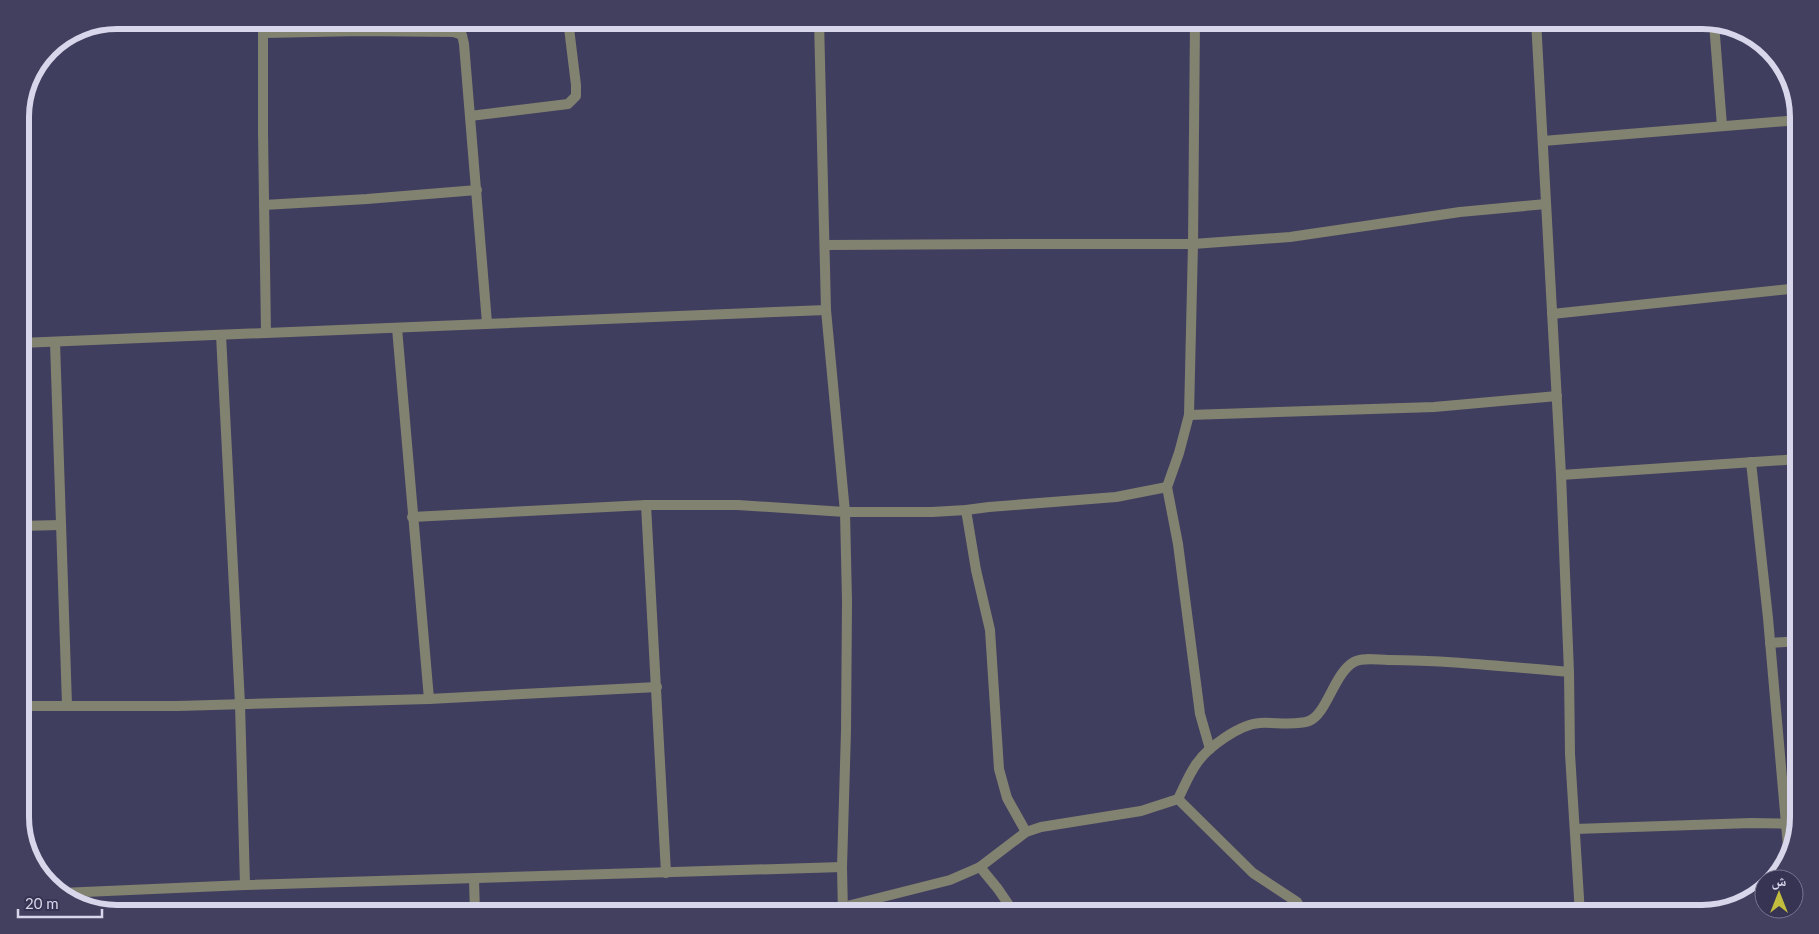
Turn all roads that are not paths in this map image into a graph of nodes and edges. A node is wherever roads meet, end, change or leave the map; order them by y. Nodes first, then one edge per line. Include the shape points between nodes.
1 (264, 29) edge
2 (569, 29) edge
3 (819, 29) edge
4 (1195, 29) edge
5 (1537, 29) edge
6 (1714, 29) edge
7 (264, 32) junction
8 (470, 116) junction
9 (1790, 121) edge
10 (1722, 126) junction
11 (1543, 141) junction
12 (477, 190) junction
13 (1546, 204) junction
14 (264, 205) junction
15 (1193, 244) junction
16 (825, 245) junction
17 (1790, 289) edge
18 (826, 310) junction
19 (1552, 314) junction
20 (487, 323) junction
21 (397, 328) junction
22 (266, 333) junction
23 (221, 335) junction
24 (55, 342) junction
25 (29, 343) edge
26 (1557, 396) junction
27 (1189, 415) junction
28 (1790, 460) edge
29 (1751, 462) junction
30 (1561, 475) junction
31 (1167, 487) junction
32 (646, 505) junction
33 (966, 510) junction
34 (845, 512) junction
35 (412, 517) junction
36 (60, 525) junction
37 (29, 526) edge
38 (1790, 642) edge
39 (1770, 643) junction
40 (1569, 672) junction
41 (657, 687) junction
42 (429, 699) junction
43 (240, 704) junction
44 (66, 705) junction
45 (29, 706) edge
46 (1210, 749) junction
47 (1178, 800) junction
48 (1786, 822) junction
49 (1790, 823) edge
50 (1575, 830) junction
51 (1026, 832) junction
52 (1788, 839) edge
53 (842, 867) junction
54 (980, 867) junction
55 (666, 873) junction
56 (474, 879) junction
57 (245, 885) junction
58 (72, 893) edge
59 (475, 905) edge
60 (843, 905) edge
61 (864, 905) edge
62 (1009, 905) edge
63 (1299, 905) edge
64 (1579, 905) edge

1 - 7 street
2 - 8 street via 576,96 568,104
3 - 16 street
4 - 15 street
5 - 11 street
6 - 10 street
7 - 8 street via 454,32 462,35
7 - 14 street
8 - 12 street
9 - 10 street
10 - 11 street
11 - 13 street
12 - 14 street
12 - 20 street
13 - 15 street via 1460,212 1290,237
13 - 19 street
14 - 22 street
15 - 16 street
15 - 27 street
16 - 18 street
17 - 19 street
18 - 20 street
18 - 34 street
19 - 26 street
20 - 21 street
21 - 22 street
21 - 35 street
22 - 23 street
23 - 24 street
23 - 43 street
24 - 25 street
24 - 36 street
26 - 27 street via 1434,407
26 - 30 street
27 - 31 street
28 - 29 street
29 - 30 street
29 - 39 street
30 - 40 street
31 - 33 street via 1116,497
31 - 46 street via 1178,544 1200,714
32 - 34 street via 738,505
32 - 35 street
32 - 41 street
33 - 34 street
33 - 51 street via 990,630 999,768 1007,798
34 - 53 street via 847,601
35 - 42 street
36 - 37 street
36 - 44 street
38 - 39 street
39 - 48 street
40 - 46 street via 1407,660 1355,661 1340,676 1315,718 1305,722 1258,723 1241,728
40 - 50 street
41 - 42 street
41 - 55 street
42 - 43 street
43 - 44 street
43 - 57 street
44 - 45 street
46 - 47 street via 1198,761
47 - 51 street via 1141,811
47 - 63 street via 1252,873
48 - 49 street
48 - 50 street
48 - 52 street
50 - 64 street
51 - 54 street
53 - 55 street
53 - 60 street
54 - 61 street via 950,880
54 - 62 street
55 - 56 street
56 - 57 street
56 - 59 street
57 - 58 street

